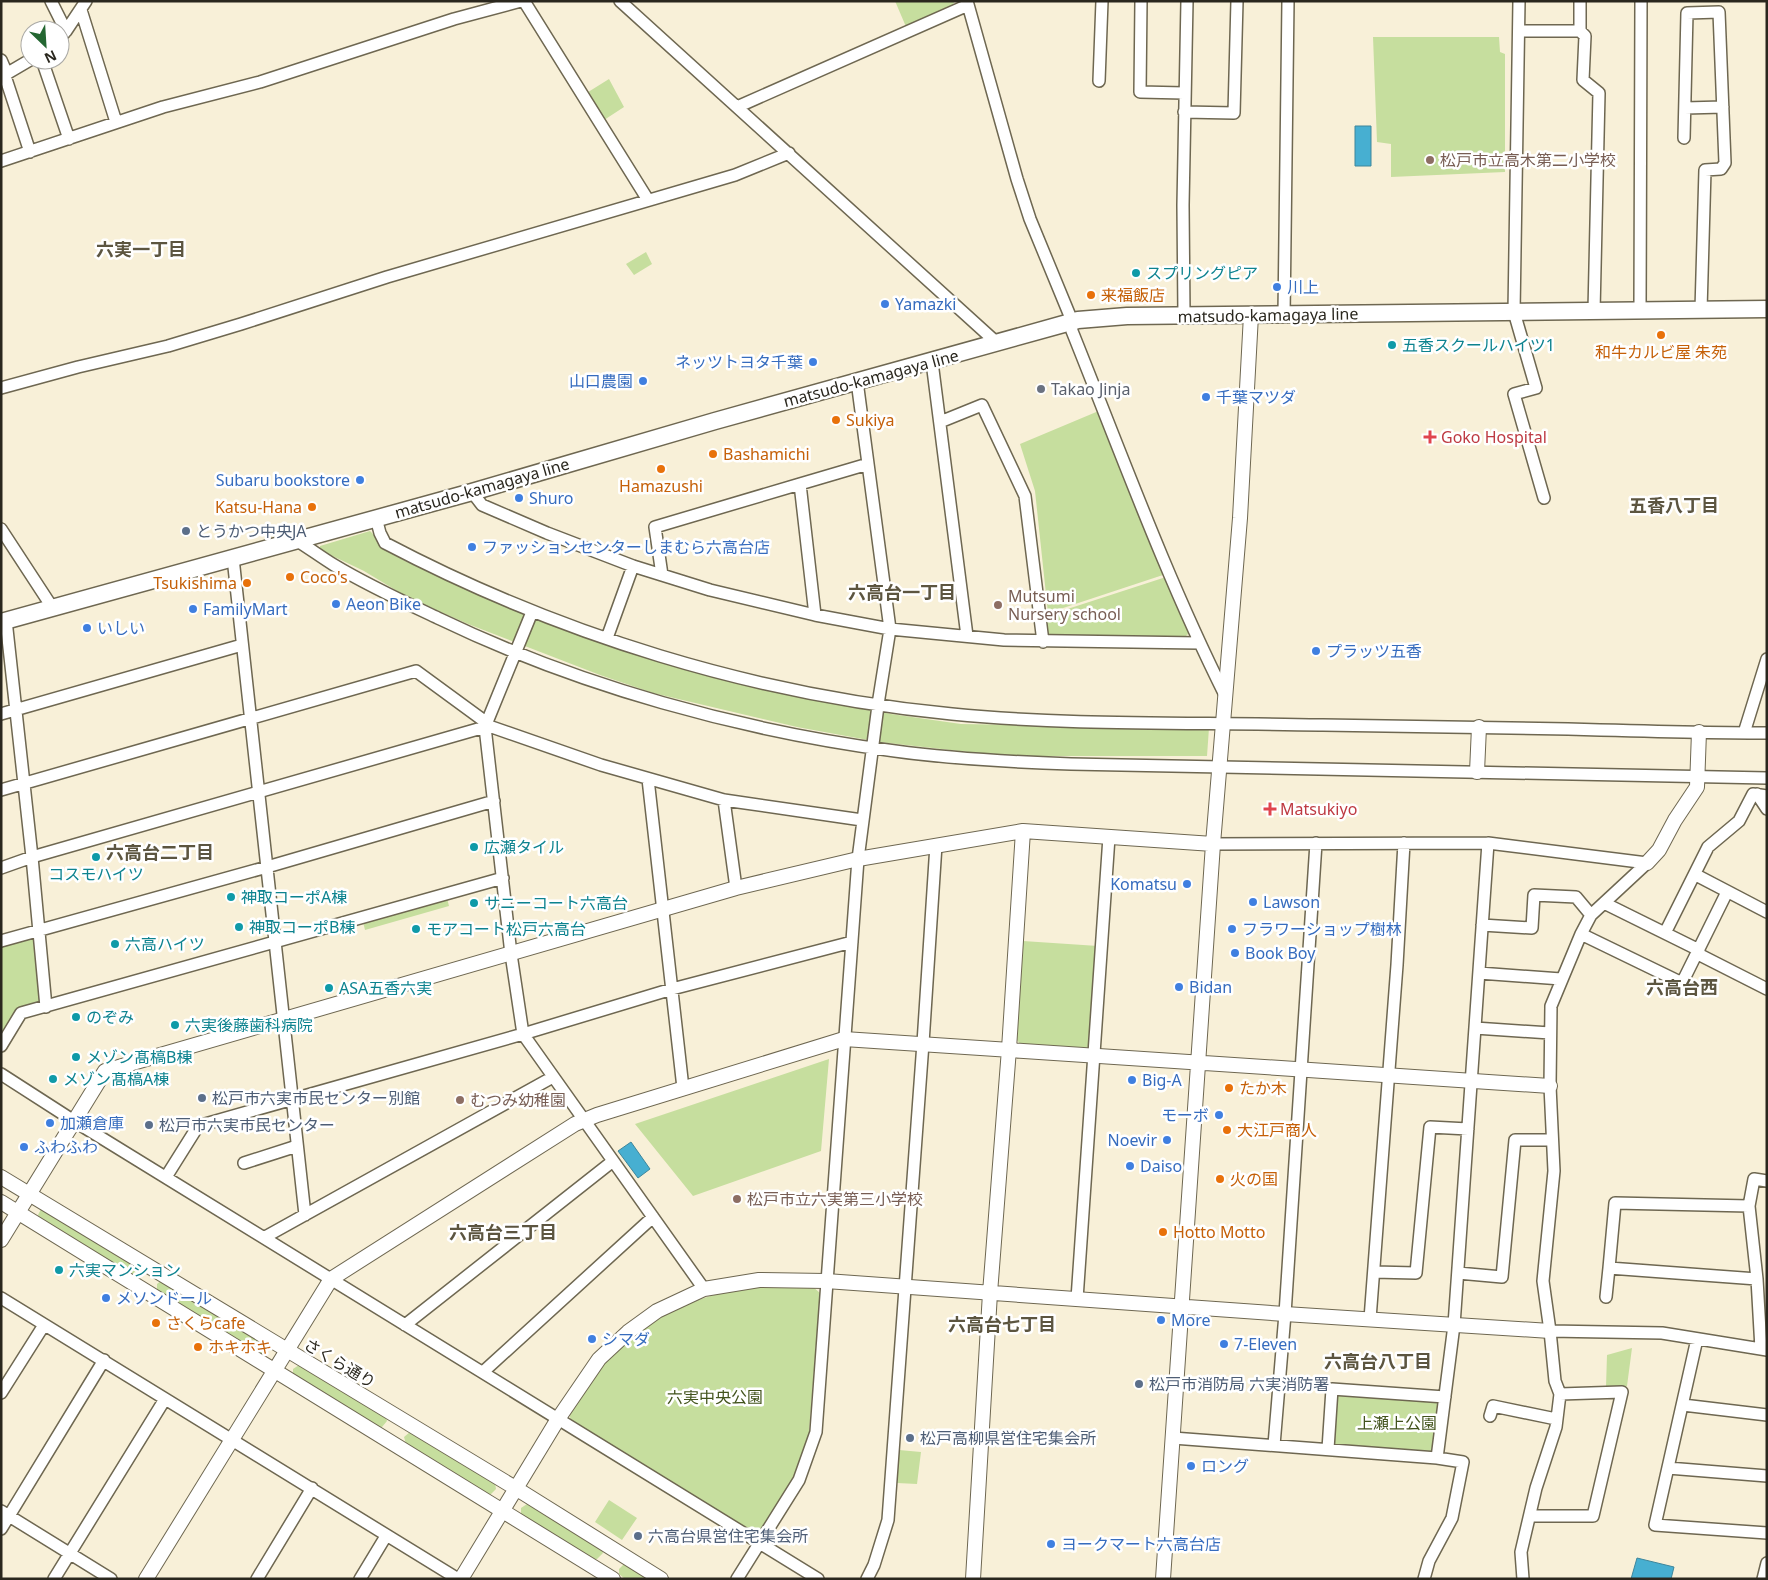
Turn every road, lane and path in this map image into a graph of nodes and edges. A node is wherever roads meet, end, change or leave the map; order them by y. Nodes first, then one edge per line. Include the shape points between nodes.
1 (51, 1) edge
2 (522, 1) edge
3 (620, 1) edge
4 (1102, 1) edge
5 (1141, 1) edge
6 (1187, 1) edge
7 (1237, 1) edge
8 (1288, 1) edge
9 (1519, 1) edge
10 (1580, 1) edge
11 (1641, 1) edge
12 (967, 3) edge
13 (84, 6) edge
14 (58, 20) edge
15 (70, 25) edge
16 (1519, 31) junction
17 (1580, 31) junction
18 (1, 60) edge
19 (20, 66) edge
20 (45, 70) edge
21 (4, 76) edge
22 (1099, 82) dead end
23 (1184, 93) junction
24 (737, 107) junction
25 (1723, 107) junction
26 (1685, 108) junction
27 (1184, 112) junction
28 (116, 122) junction
29 (1684, 138) dead end
30 (69, 139) junction
31 (30, 152) junction
32 (789, 153) junction
33 (1, 161) edge
34 (648, 200) junction
35 (1640, 310) junction
36 (1701, 310) junction
37 (1767, 310) edge
38 (1594, 311) junction
39 (1514, 312) junction
40 (1251, 315) junction
41 (1284, 315) junction
42 (1184, 316) junction
43 (1070, 323) junction
44 (997, 343) junction
45 (932, 362) junction
46 (857, 382) junction
47 (1, 388) edge
48 (940, 422) junction
49 (868, 464) junction
50 (800, 484) junction
51 (472, 492) junction
52 (1544, 498) dead end
53 (376, 518) junction
54 (1, 529) edge
55 (296, 540) junction
56 (233, 558) junction
57 (632, 566) junction
58 (662, 575) junction
59 (52, 607) junction
60 (532, 612) junction
61 (816, 615) junction
62 (4, 621) edge
63 (890, 629) junction
64 (967, 636) junction
65 (607, 638) junction
66 (1043, 642) junction
67 (1199, 644) junction
68 (242, 645) junction
69 (516, 652) junction
70 (1767, 658) edge
71 (1225, 695) junction
72 (878, 704) junction
73 (16, 710) junction
74 (1, 714) edge
75 (250, 718) junction
76 (1223, 724) junction
77 (486, 725) junction
78 (1478, 727) junction
79 (1699, 732) junction
80 (1744, 733) junction
81 (1767, 733) edge
82 (872, 748) junction
83 (1219, 768) junction
84 (1478, 772) junction
85 (1698, 776) junction
86 (1761, 778) edge
87 (648, 779) junction
88 (23, 784) junction
89 (1, 790) edge
90 (258, 792) junction
91 (1759, 795) edge
92 (724, 800) junction
93 (494, 801) junction
94 (1767, 809) edge
95 (862, 820) junction
96 (1024, 831) junction
97 (1109, 836) junction
98 (1404, 843) junction
99 (1488, 843) junction
100 (1213, 844) junction
101 (1316, 844) junction
102 (936, 845) junction
103 (32, 857) junction
104 (858, 859) junction
105 (1647, 862) junction
106 (267, 867) junction
107 (1, 868) edge
108 (1696, 875) junction
109 (503, 878) junction
110 (736, 888) junction
111 (1728, 892) junction
112 (1604, 903) junction
113 (662, 910) junction
114 (1767, 912) edge
115 (1591, 915) junction
116 (1482, 926) junction
117 (39, 930) junction
118 (1665, 933) junction
119 (1581, 934) junction
120 (1, 941) edge
121 (275, 942) junction
122 (852, 942) junction
123 (1698, 952) junction
124 (511, 954) junction
125 (1479, 973) junction
126 (1561, 979) junction
127 (672, 989) junction
128 (1767, 989) edge
129 (46, 1006) junction
130 (283, 1019) junction
131 (1475, 1028) junction
132 (1550, 1033) junction
133 (522, 1034) junction
134 (844, 1039) junction
135 (923, 1043) junction
136 (1, 1046) edge
137 (1009, 1049) junction
138 (1095, 1056) junction
139 (1199, 1062) junction
140 (1301, 1070) junction
141 (1, 1074) edge
142 (1389, 1076) junction
143 (553, 1077) junction
144 (1472, 1081) junction
145 (1550, 1086) junction
146 (683, 1088) junction
147 (292, 1099) junction
148 (74, 1121) junction
149 (584, 1121) junction
150 (1468, 1129) junction
151 (1551, 1140) junction
152 (297, 1146) junction
153 (613, 1161) junction
154 (244, 1163) dead end
155 (1, 1177) edge
156 (166, 1177) junction
157 (1767, 1182) edge
158 (29, 1195) junction
159 (1, 1202) edge
160 (1749, 1206) junction
161 (18, 1212) junction
162 (305, 1215) junction
163 (653, 1217) junction
164 (265, 1238) junction
165 (1, 1240) edge
166 (1609, 1268) junction
167 (1374, 1272) junction
168 (1458, 1274) junction
169 (331, 1279) junction
170 (1757, 1279) junction
171 (826, 1281) junction
172 (905, 1287) junction
173 (704, 1289) junction
174 (990, 1293) junction
175 (1606, 1297) dead end
176 (1, 1298) edge
177 (1078, 1299) junction
178 (1181, 1306) junction
179 (1285, 1314) junction
180 (1370, 1319) junction
181 (44, 1325) junction
182 (405, 1325) junction
183 (1454, 1325) junction
184 (1550, 1331) junction
185 (1697, 1339) junction
186 (1764, 1350) edge
187 (286, 1351) junction
188 (104, 1360) junction
189 (274, 1370) junction
190 (483, 1372) junction
191 (1, 1394) edge
192 (1560, 1394) junction
193 (1445, 1397) junction
194 (164, 1399) junction
195 (1683, 1405) junction
196 (1767, 1415) edge
197 (1490, 1416) dead end
198 (558, 1419) junction
199 (1556, 1419) junction
200 (1173, 1438) junction
201 (232, 1440) junction
202 (1274, 1445) junction
203 (1328, 1449) junction
204 (1438, 1458) junction
205 (1668, 1468) junction
206 (1767, 1476) edge
207 (312, 1488) junction
208 (517, 1489) junction
209 (503, 1510) junction
210 (5, 1514) edge
211 (1531, 1516) junction
212 (1, 1529) edge
213 (1767, 1532) edge
214 (386, 1536) junction
215 (760, 1543) junction
216 (70, 1554) junction
217 (1767, 1563) edge
218 (54, 1579) edge
219 (111, 1579) edge
220 (146, 1579) edge
221 (257, 1579) edge
222 (360, 1579) edge
223 (459, 1579) edge
224 (614, 1579) edge
225 (661, 1579) edge
226 (738, 1579) edge
227 (818, 1579) edge
228 (866, 1579) edge
229 (973, 1579) edge
230 (1163, 1579) edge
231 (1424, 1579) edge
232 (1523, 1579) edge
233 (1763, 1579) edge

1 - 14 street
2 - 28 street via 454,19 260,82
2 - 34 street
3 - 24 street
4 - 22 street
5 - 23 street via 1140,92
6 - 23 street
7 - 27 street via 1234,113
8 - 41 street
9 - 16 street
10 - 17 street
11 - 35 street
12 - 24 street
12 - 43 street via 1017,179
13 - 15 street
13 - 28 street
16 - 17 street
16 - 39 street
17 - 38 street via 1585,36 1583,80 1598,93
18 - 21 street
19 - 21 street
20 - 30 street
21 - 31 street
23 - 27 street
24 - 32 street
25 - 26 street
25 - 26 street via 1719,12 1687,13
25 - 36 street via 1725,163 1721,169 1705,170
26 - 29 street
27 - 42 street
28 - 30 street
30 - 31 street
31 - 33 street
32 - 34 street via 735,175
32 - 44 street
34 - 47 street via 168,346
35 - 36 main road, matsudo-kamagaya line
35 - 38 main road, matsudo-kamagaya line
36 - 37 main road, matsudo-kamagaya line
38 - 39 main road, matsudo-kamagaya line
39 - 41 main road, matsudo-kamagaya line
39 - 52 street via 1536,388 1514,394
40 - 41 main road, matsudo-kamagaya line
40 - 42 main road, matsudo-kamagaya line
40 - 71 street via 1240,518
42 - 43 main road, matsudo-kamagaya line via 1098,318
43 - 44 main road, matsudo-kamagaya line
43 - 67 street
44 - 45 main road, matsudo-kamagaya line
45 - 46 main road, matsudo-kamagaya line
45 - 48 street
46 - 49 street
46 - 51 main road, matsudo-kamagaya line
48 - 64 street
48 - 66 street via 982,405 1025,496
49 - 50 street
49 - 63 street
50 - 58 street via 655,527
50 - 61 street
51 - 53 main road, matsudo-kamagaya line
51 - 57 street via 482,505
53 - 55 main road, matsudo-kamagaya line
53 - 60 street via 385,543
54 - 59 street
55 - 56 main road, matsudo-kamagaya line
55 - 69 street via 388,594
56 - 59 main road, matsudo-kamagaya line
56 - 68 street
57 - 58 street
57 - 65 street
58 - 61 street
59 - 62 main road, matsudo-kamagaya line
60 - 65 street
60 - 69 street
61 - 63 street
62 - 73 street
63 - 64 street
63 - 72 street
64 - 66 street
65 - 72 street via 640,650 776,686
66 - 67 street
67 - 71 street
68 - 73 street
68 - 75 street
69 - 77 street
69 - 82 street via 589,679 706,714 794,735
70 - 80 street
71 - 76 street
72 - 76 street via 1017,719
72 - 82 street
73 - 74 street
73 - 88 street
75 - 77 street via 416,671
75 - 88 street
75 - 90 street
76 - 78 street
76 - 83 street
77 - 87 street
77 - 90 street
77 - 93 street
78 - 79 street
78 - 84 street
79 - 80 street
79 - 85 street
80 - 81 street
82 - 83 street via 1001,762
82 - 95 street
83 - 84 street
83 - 100 street
84 - 85 street
85 - 86 street
85 - 105 street via 1697,787 1659,850
86 - 91 street
87 - 92 street
87 - 113 street
88 - 89 street
88 - 103 street
90 - 103 street
90 - 106 street
91 - 94 street
91 - 108 street via 1753,794 1738,822 1708,847
92 - 95 street
92 - 110 street
93 - 106 street
93 - 109 street
95 - 104 street
96 - 97 street
96 - 102 street
96 - 137 street
97 - 100 street
97 - 138 street
98 - 99 street
98 - 101 street
98 - 142 street
99 - 105 street
99 - 116 street
100 - 101 street
100 - 139 street
101 - 140 street
102 - 104 street
102 - 135 street
103 - 107 street
103 - 117 street
104 - 110 street
104 - 122 street
105 - 112 street
106 - 117 street
106 - 121 street
108 - 111 street
108 - 118 street
109 - 121 street
109 - 124 street
110 - 113 street
111 - 114 street
111 - 123 street
112 - 115 street
112 - 118 street
113 - 124 street
113 - 127 street
115 - 116 street via 1576,897 1534,895 1532,928
115 - 119 street
116 - 125 street
117 - 120 street
117 - 129 street
118 - 123 street
119 - 123 street via 1682,983
119 - 126 street
121 - 129 street
121 - 130 street
122 - 127 street
122 - 134 street
123 - 128 street
124 - 130 street
124 - 133 street
125 - 126 street
125 - 131 street
126 - 132 street via 1551,1006
127 - 133 street
127 - 146 street
129 - 136 street via 21,1013
130 - 147 street
130 - 148 street via 104,1071
131 - 132 street
131 - 144 street
132 - 145 street
133 - 143 street
133 - 147 street
134 - 135 street
134 - 146 street
134 - 171 street
135 - 137 street
135 - 172 street
137 - 138 street
137 - 174 street
138 - 139 street
138 - 177 street
139 - 140 street
139 - 178 street
140 - 142 street
140 - 179 street
141 - 148 street
142 - 144 street
142 - 167 street
143 - 149 street
143 - 162 street
144 - 145 street
144 - 150 street
145 - 151 street
146 - 149 street
147 - 152 street
147 - 156 street via 198,1126
148 - 156 street
148 - 158 street
149 - 153 street
149 - 169 street
150 - 167 street via 1430,1127 1416,1273
150 - 168 street
151 - 168 street via 1515,1140 1502,1277
151 - 184 street via 1554,1171 1543,1281
152 - 154 street
152 - 162 street
153 - 163 street
153 - 182 street
155 - 158 street, さくら通り
156 - 164 street
157 - 160 street via 1754,1179
158 - 161 street
158 - 187 street, さくら通り
159 - 161 street
160 - 166 street via 1615,1204
160 - 170 street
161 - 165 street
161 - 189 street
162 - 164 street
163 - 173 street
163 - 190 street
164 - 169 street
166 - 170 street
166 - 175 street
167 - 180 street
168 - 183 street
169 - 182 street
169 - 187 street
170 - 186 street
171 - 172 street
171 - 173 street via 759,1280
171 - 215 street via 816,1432 798,1480
172 - 174 street
172 - 228 street via 888,1520
173 - 198 street via 657,1311 628,1332 599,1359
174 - 177 street
174 - 229 street
176 - 181 street
177 - 178 street
178 - 179 street
178 - 200 street
179 - 180 street
179 - 202 street
180 - 183 street
181 - 188 street
181 - 191 street
182 - 190 street
183 - 184 street
183 - 193 street
184 - 185 street via 1662,1334
184 - 192 street via 1554,1381
185 - 186 street
185 - 195 street
187 - 189 street
187 - 208 street, さくら通り
188 - 194 street
188 - 210 street
189 - 201 street
189 - 209 street
190 - 198 street
192 - 199 street
192 - 211 street via 1622,1392 1593,1516
193 - 203 street via 1332,1389
193 - 204 street
194 - 201 street
194 - 216 street
195 - 196 street
195 - 205 street
197 - 199 street via 1493,1406
198 - 208 street
198 - 215 street
199 - 211 street
200 - 202 street
200 - 230 street
201 - 207 street
201 - 220 street
202 - 203 street
203 - 204 street
204 - 231 street via 1463,1462 1452,1518 1428,1561
205 - 206 street
205 - 213 street via 1655,1525
207 - 214 street
207 - 221 street
208 - 209 street
208 - 225 street, さくら通り
209 - 223 street
209 - 224 street
210 - 212 street
210 - 216 street
211 - 232 street via 1521,1552
214 - 222 street
214 - 223 street
215 - 226 street
215 - 227 street
216 - 218 street
216 - 219 street
217 - 233 street

